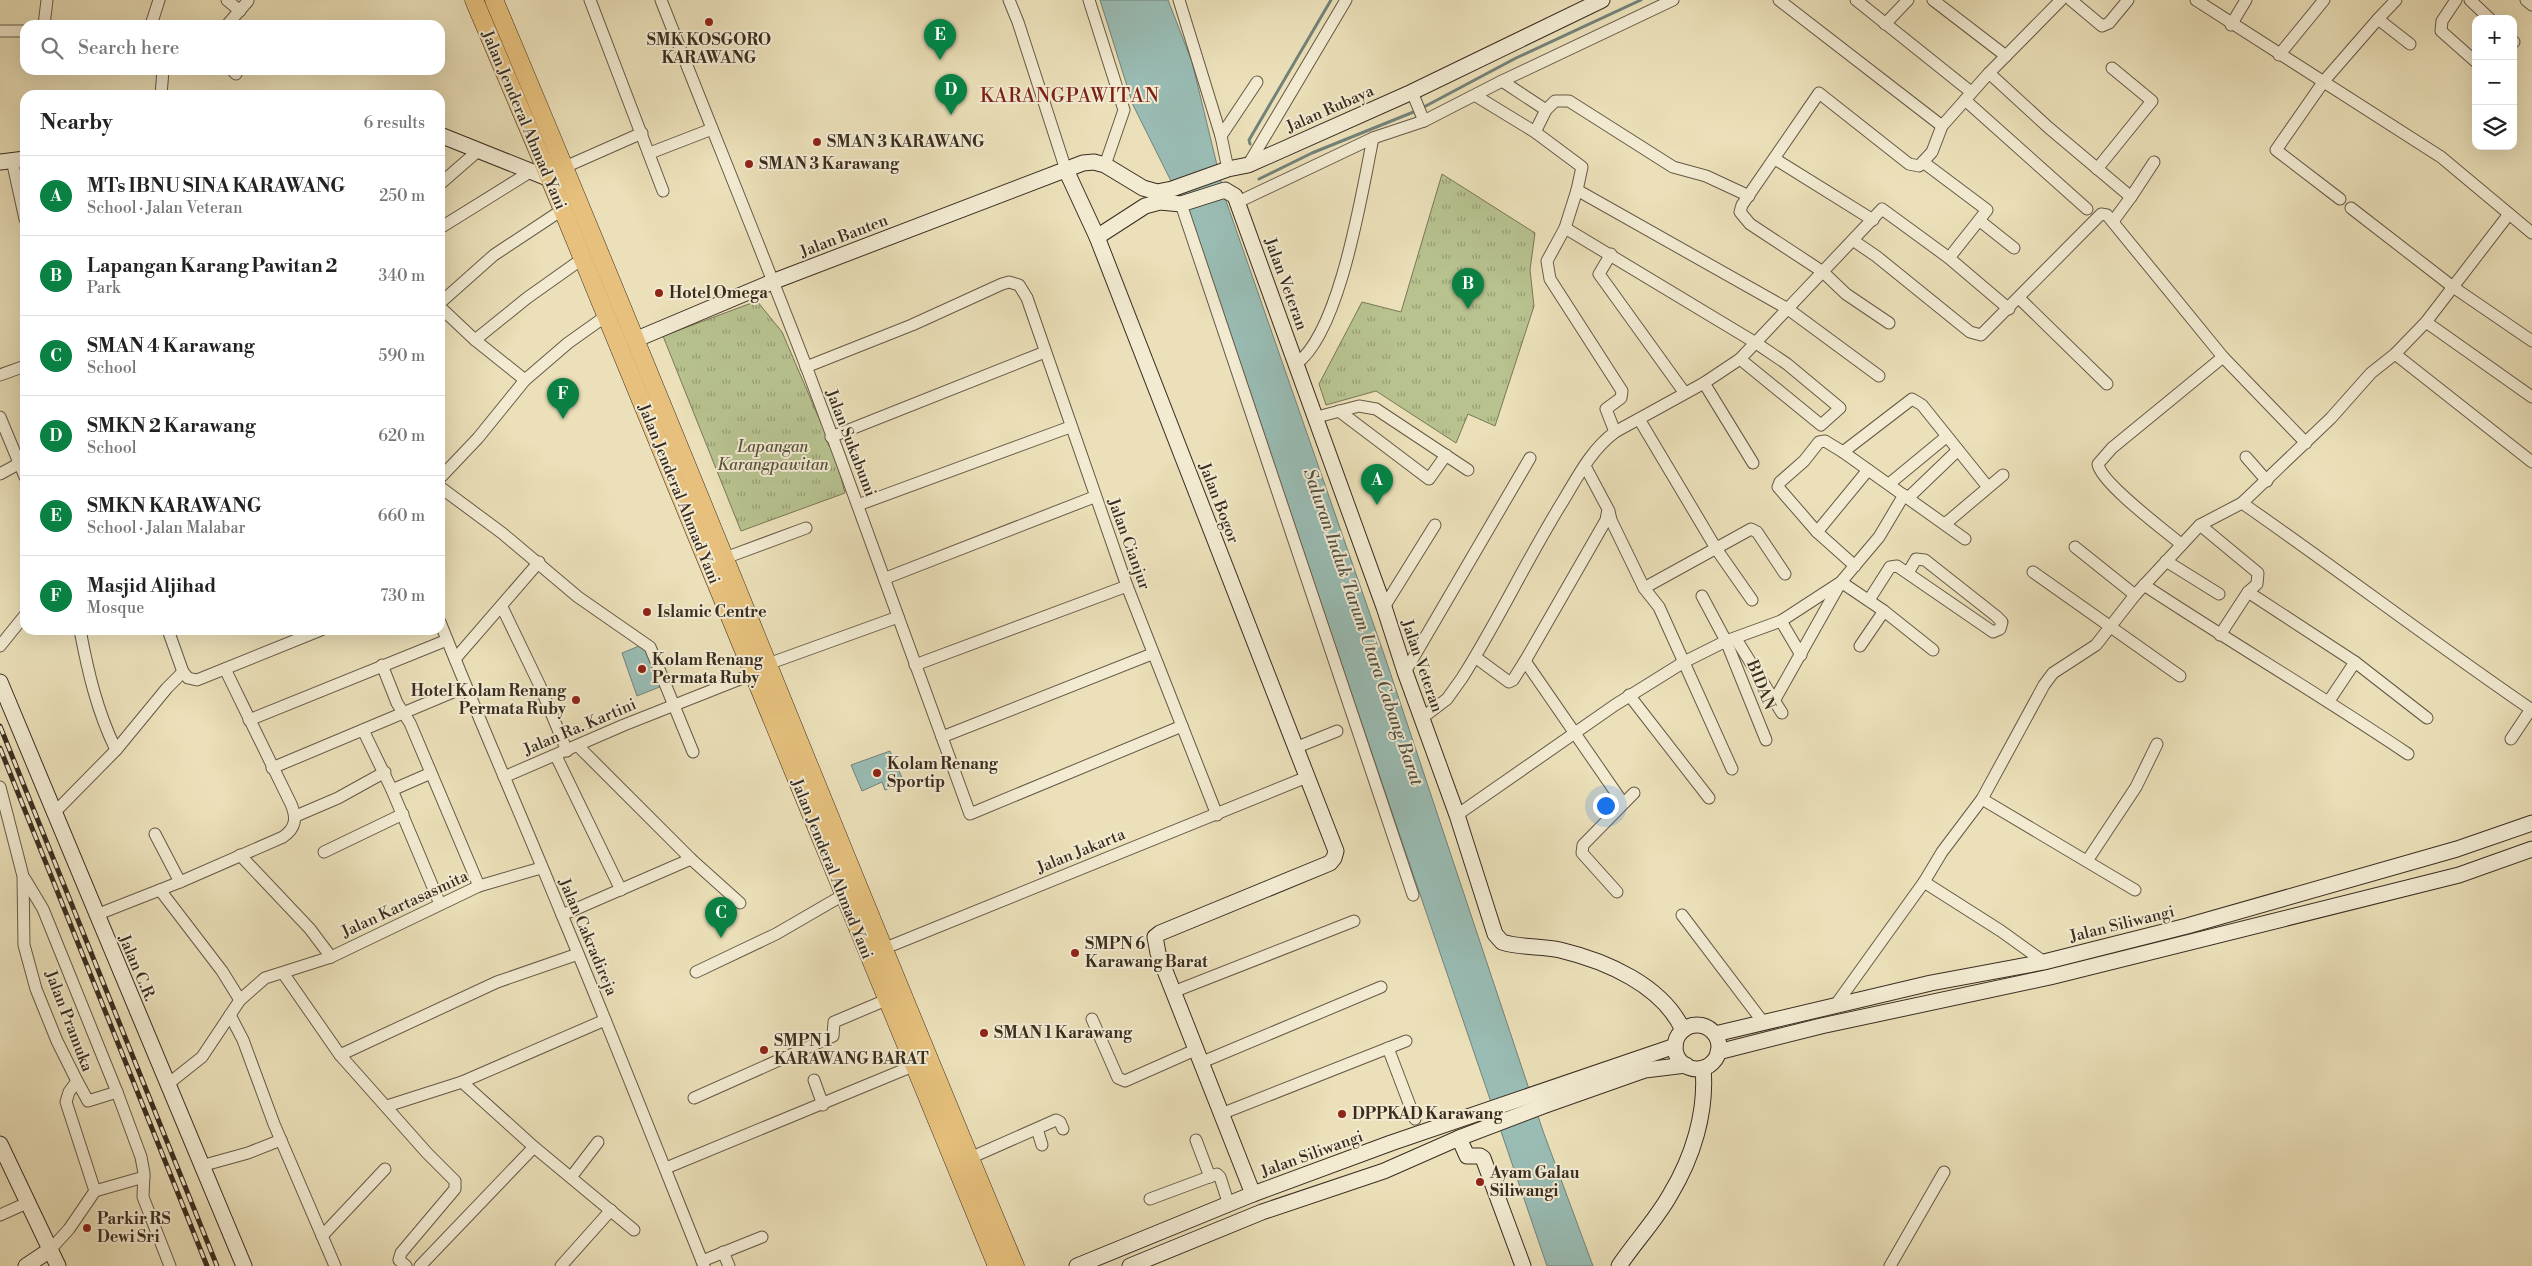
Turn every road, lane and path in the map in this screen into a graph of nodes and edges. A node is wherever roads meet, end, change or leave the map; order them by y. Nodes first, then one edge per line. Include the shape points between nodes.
1 (47, 0) edge
2 (159, 0) edge
3 (227, 0) edge
4 (474, 0) edge
5 (494, 0) edge
6 (590, 0) edge
7 (661, 0) edge
8 (1009, 0) edge
9 (1089, 0) edge
10 (1179, 0) edge
11 (1346, 0) edge
12 (1602, 0) edge
13 (1673, 0) edge
14 (1779, 0) edge
15 (1856, 0) edge
16 (1908, 0) edge
17 (1933, 0) edge
18 (2061, 0) edge
19 (2070, 0) edge
20 (2128, 0) edge
21 (2196, 0) edge
22 (2246, 0) edge
23 (2324, 0) edge
24 (2396, 0) edge
25 (2456, 0) edge
26 (2470, 0) edge
27 (2526, 0) edge
28 (248, 1) edge
29 (2532, 5) edge
30 (240, 11) junction
31 (2486, 15) edge
32 (2378, 19) junction
33 (45, 20) edge
34 (153, 20) edge
35 (232, 20) edge
36 (1885, 24) junction
37 (2231, 25) junction
38 (0, 31) edge
39 (20, 31) edge
40 (2410, 44) dead end
41 (2279, 55) junction
42 (2006, 56) junction
43 (2474, 60) edge
44 (2112, 68) dead end
45 (1989, 73) junction
46 (163, 75) edge
47 (1502, 81) junction
48 (1257, 82) dead end
49 (2324, 82) junction
50 (161, 90) edge
51 (1414, 96) junction
52 (1476, 96) junction
53 (1968, 96) junction
54 (1546, 110) junction
55 (1423, 119) junction
56 (1942, 126) junction
57 (712, 129) junction
58 (642, 132) junction
59 (1534, 132) junction
60 (1221, 136) junction
61 (445, 137) edge
62 (1373, 138) junction
63 (479, 150) junction
64 (650, 152) junction
65 (1775, 159) junction
66 (12, 161) edge
67 (1923, 162) junction
68 (2154, 162) dead end
69 (1105, 165) junction
70 (1248, 165) junction
71 (565, 167) junction
72 (2097, 169) junction
73 (1066, 170) junction
74 (1224, 171) junction
75 (530, 172) junction
76 (550, 179) junction
77 (445, 180) edge
78 (1577, 190) junction
79 (663, 191) dead end
80 (20, 196) edge
81 (1748, 196) junction
82 (2131, 196) junction
83 (2340, 199) dead end
84 (1238, 202) junction
85 (1181, 204) junction
86 (2351, 208) dead end
87 (2087, 209) dead end
88 (562, 210) junction
89 (2509, 214) junction
90 (1873, 220) junction
91 (2114, 220) junction
92 (1980, 221) junction
93 (445, 225) edge
94 (1565, 228) junction
95 (2532, 233) edge
96 (1096, 237) junction
97 (1854, 241) junction
98 (2014, 248) dead end
99 (1611, 254) junction
100 (1949, 258) junction
101 (582, 259) junction
102 (1823, 272) junction
103 (772, 282) junction
104 (2453, 287) junction
105 (445, 299) edge
106 (2020, 299) junction
107 (1788, 309) junction
108 (2008, 310) junction
109 (445, 312) edge
110 (606, 316) junction
111 (2426, 322) junction
112 (1889, 323) dead end
113 (637, 339) junction
114 (475, 340) junction
115 (2532, 341) edge
116 (1756, 342) junction
117 (1045, 352) junction
118 (2395, 354) junction
119 (2223, 357) junction
120 (1740, 360) junction
121 (1296, 364) junction
122 (806, 367) junction
123 (20, 368) edge
124 (0, 376) edge
125 (1879, 376) dead end
126 (524, 380) junction
127 (1704, 383) junction
128 (2107, 384) dead end
129 (1684, 392) junction
130 (2532, 397) edge
131 (1339, 411) junction
132 (0, 417) edge
133 (1317, 418) junction
134 (1639, 419) junction
135 (1070, 427) junction
136 (1615, 432) junction
137 (831, 437) junction
138 (1946, 437) junction
139 (2306, 443) junction
140 (2532, 447) edge
141 (1958, 450) junction
142 (1843, 452) junction
143 (1446, 454) junction
144 (2246, 457) dead end
145 (1530, 458) dead end
146 (2528, 460) edge
147 (20, 463) joint
148 (1754, 463) dead end
149 (1585, 466) junction
150 (1468, 470) dead end
151 (1868, 470) junction
152 (445, 473) edge
153 (0, 474) edge
154 (2003, 475) dead end
155 (2267, 481) junction
156 (1889, 484) junction
157 (1987, 486) junction
158 (445, 491) edge
159 (1094, 497) junction
160 (1906, 497) junction
161 (2242, 503) junction
162 (858, 506) junction
163 (1608, 509) junction
164 (1945, 524) junction
165 (1435, 525) dead end
166 (2200, 525) junction
167 (806, 528) dead end
168 (1818, 532) junction
169 (1966, 539) dead end
170 (2180, 544) junction
171 (2075, 547) dead end
172 (1717, 550) junction
173 (725, 558) junction
174 (2166, 561) junction
175 (539, 562) junction
176 (1855, 566) junction
177 (2033, 572) dead end
178 (1908, 573) junction
179 (1785, 574) dead end
180 (886, 578) junction
181 (1841, 582) junction
182 (2144, 585) junction
183 (1127, 586) junction
184 (1644, 588) junction
185 (2248, 592) junction
186 (2220, 594) dead end
187 (2135, 595) junction
188 (1702, 596) dead end
189 (1752, 600) dead end
190 (1869, 600) junction
191 (502, 607) junction
192 (1384, 607) junction
193 (1884, 611) junction
194 (898, 617) junction
195 (20, 621) edge
196 (1781, 621) junction
197 (2110, 627) junction
198 (81, 635) edge
199 (170, 635) edge
200 (308, 635) edge
201 (445, 635) edge
202 (2220, 636) junction
203 (447, 640) junction
204 (1731, 640) junction
205 (0, 646) edge
206 (1860, 646) dead end
207 (1933, 650) dead end
208 (1152, 654) junction
209 (1801, 655) junction
210 (1475, 657) junction
211 (455, 659) junction
212 (1525, 661) junction
213 (1684, 662) junction
214 (2355, 662) junction
215 (768, 664) junction
216 (382, 665) junction
217 (915, 665) junction
218 (226, 669) junction
219 (183, 672) junction
220 (1405, 672) junction
221 (753, 674) junction
222 (2180, 676) dead end
223 (0, 682) edge
224 (465, 687) junction
225 (1630, 696) junction
226 (1774, 701) junction
227 (2330, 701) junction
228 (674, 706) junction
229 (2532, 710) edge
230 (404, 713) junction
231 (1782, 713) dead end
232 (1422, 718) junction
233 (2427, 718) dead end
234 (249, 720) junction
235 (1182, 726) junction
236 (363, 730) junction
237 (1337, 730) dead end
238 (1575, 732) junction
239 (942, 737) junction
240 (2511, 738) dead end
241 (1766, 740) dead end
242 (2158, 744) dead end
243 (578, 746) junction
244 (1295, 748) junction
245 (116, 750) junction
246 (693, 752) dead end
247 (562, 754) junction
248 (2408, 754) dead end
249 (272, 768) junction
250 (1732, 769) dead end
251 (385, 772) junction
252 (431, 773) junction
253 (504, 777) junction
254 (1307, 777) junction
255 (0, 787) edge
256 (392, 790) junction
257 (1634, 793) dead end
258 (1710, 798) dead end
259 (1982, 799) junction
260 (1623, 803) junction
261 (54, 813) junction
262 (403, 814) junction
263 (1217, 815) junction
264 (1457, 815) junction
265 (296, 816) junction
266 (2532, 822) edge
267 (155, 834) dead end
268 (2532, 849) edge
269 (324, 852) dead end
270 (240, 854) junction
271 (691, 859) junction
272 (2086, 861) junction
273 (541, 868) junction
274 (23, 876) junction
275 (180, 882) junction
276 (1924, 882) junction
277 (479, 886) junction
278 (160, 890) junction
279 (621, 890) junction
280 (2135, 890) dead end
281 (1617, 892) dead end
282 (845, 894) junction
283 (1413, 895) dead end
284 (740, 903) dead end
285 (440, 904) junction
286 (96, 915) junction
287 (562, 915) junction
288 (1682, 915) dead end
289 (1354, 921) dead end
290 (876, 952) junction
291 (578, 954) junction
292 (331, 957) junction
293 (2044, 962) junction
294 (696, 972) dead end
295 (283, 973) junction
296 (1381, 987) dead end
297 (1173, 992) junction
298 (240, 1000) junction
299 (886, 1000) junction
300 (1837, 1003) junction
301 (230, 1016) junction
302 (1092, 1019) dead end
303 (605, 1020) junction
304 (1763, 1022) junction
305 (1683, 1030) junction
306 (1715, 1034) junction
307 (1406, 1040) dead end
308 (1675, 1046) junction
309 (1388, 1048) junction
310 (1718, 1052) junction
311 (340, 1054) junction
312 (1198, 1056) junction
313 (1686, 1065) junction
314 (913, 1066) junction
315 (1703, 1068) junction
316 (814, 1080) dead end
317 (77, 1081) junction
318 (462, 1082) junction
319 (168, 1084) junction
320 (117, 1092) junction
321 (694, 1098) dead end
322 (822, 1105) junction
323 (387, 1106) junction
324 (1221, 1114) junction
325 (1416, 1119) dead end
326 (1038, 1129) junction
327 (1063, 1129) dead end
328 (1459, 1138) junction
329 (281, 1140) junction
330 (1196, 1140) dead end
331 (598, 1142) dead end
332 (0, 1144) edge
333 (1042, 1144) dead end
334 (534, 1146) junction
335 (1376, 1150) junction
336 (970, 1158) junction
337 (201, 1166) junction
338 (666, 1168) junction
339 (385, 1169) dead end
340 (1384, 1171) junction
341 (1944, 1172) dead end
342 (572, 1176) junction
343 (1210, 1177) junction
344 (144, 1178) junction
345 (95, 1191) junction
346 (1253, 1194) junction
347 (1150, 1199) dead end
348 (27, 1203) junction
349 (1229, 1205) junction
350 (611, 1210) junction
351 (0, 1215) edge
352 (634, 1230) dead end
353 (322, 1236) junction
354 (762, 1237) dead end
355 (1143, 1239) junction
356 (50, 1250) junction
357 (723, 1252) junction
358 (1152, 1257) junction
359 (703, 1264) edge
360 (26, 1266) edge
361 (58, 1266) edge
362 (170, 1266) edge
363 (244, 1266) edge
364 (335, 1266) edge
365 (406, 1266) edge
366 (420, 1266) edge
367 (561, 1266) edge
368 (729, 1266) edge
369 (997, 1266) edge
370 (1015, 1266) edge
371 (1077, 1266) edge
372 (1130, 1266) edge
373 (1523, 1266) edge
374 (1619, 1266) edge
375 (1890, 1266) edge

1 - 33 street
2 - 34 street
3 - 30 street
4 - 76 main road, Jalan Jenderal Ahmad Yani
5 - 71 main road, Jalan Jenderal Ahmad Yani
6 - 58 street
7 - 57 street, Jalan Sukabumi
8 - 73 street
9 - 69 street via 1124,110
10 - 60 street
11 - 70 street
12 - 51 street, Jalan Rubaya
13 - 47 street
14 - 56 street
15 - 36 street
16 - 36 street
17 - 42 street
18 - 42 street
19 - 20 street via 2102,26
21 - 37 street
22 - 37 street
23 - 41 street
24 - 32 street
25 - 43 street via 2442,21 2441,30
26 - 31 street
27 - 29 street
28 - 30 street
30 - 35 street
32 - 40 street
32 - 49 street
36 - 53 street
37 - 41 street
38 - 39 street
41 - 49 street
42 - 45 street
44 - 72 street via 2152,101
45 - 53 street
45 - 72 street
46 - 50 street
47 - 52 street
47 - 54 street
48 - 60 street
49 - 83 street via 2276,150
49 - 89 street via 2441,157
51 - 55 street
51 - 70 street, Jalan Rubaya
52 - 55 street
52 - 59 street
53 - 56 street
53 - 87 street
54 - 59 street
54 - 81 street via 1555,101 1569,101 1673,167 1706,176
55 - 62 street
56 - 67 street via 1932,152
57 - 64 street
57 - 103 street, Jalan Sukabumi
58 - 64 street
58 - 71 street
59 - 78 street via 1582,167
60 - 74 street
61 - 63 street
62 - 84 street
62 - 121 street via 1351,243 1337,290 1318,339 1311,351
63 - 75 street
63 - 77 street
64 - 79 street
65 - 67 street via 1819,94 1909,164 1919,166
65 - 81 street
65 - 90 street
66 - 80 street
67 - 92 street via 1987,210
68 - 82 street
69 - 73 street via 1094,162
69 - 74 street, Jalan Rubaya via 1143,188 1157,192
70 - 74 street, Jalan Rubaya
71 - 113 main road, Jalan Jenderal Ahmad Yani
72 - 82 street
73 - 96 street, Jalan Bogor
73 - 103 street, Jalan Banten
75 - 76 street
75 - 93 street
76 - 88 main road, Jalan Jenderal Ahmad Yani
78 - 94 street
78 - 107 street
81 - 102 street via 1740,212 1743,218
82 - 91 street
84 - 85 street via 1225,190
84 - 121 street, Jalan Veteran
85 - 96 street via 1160,202 1144,206
85 - 283 street
86 - 104 street
88 - 101 main road, Jalan Jenderal Ahmad Yani
88 - 105 street via 494,255
89 - 95 street
89 - 104 street
90 - 97 street
90 - 100 street via 1882,209
91 - 106 street via 2101,214
91 - 119 street
92 - 98 street
92 - 100 street
94 - 99 street
94 - 136 street via 1547,261 1548,271 1622,391 1620,398 1606,409
96 - 244 street, Jalan Bogor
97 - 102 street
97 - 108 street via 1975,335 1981,335
99 - 116 street
99 - 129 street via 1600,274
100 - 108 street
101 - 110 main road, Jalan Jenderal Ahmad Yani
101 - 114 street
102 - 107 street
102 - 112 street via 1846,294
103 - 113 street, Jalan Banten
103 - 122 street, Jalan Sukabumi
104 - 111 street
104 - 115 street
106 - 108 street
106 - 128 street
107 - 116 street
107 - 125 street
109 - 114 street
110 - 126 street
110 - 221 main road, Jalan Jenderal Ahmad Yani
111 - 118 street
111 - 130 street
113 - 173 main road, Jalan Jenderal Ahmad Yani
114 - 126 street
116 - 120 street
116 - 120 street via 1840,408 1821,425
117 - 122 street, Jalan Cianjur via 1027,298 1015,283 1009,282
117 - 135 street, Jalan Cianjur
117 - 137 street
118 - 139 street via 2371,373
118 - 146 street
119 - 139 street
119 - 170 street via 2112,448 2098,464 2119,492
120 - 127 street
121 - 133 street, Jalan Veteran
122 - 137 street, Jalan Sukabumi
123 - 124 street
126 - 152 street via 478,438
127 - 129 street
127 - 148 street
129 - 134 street
131 - 133 street
131 - 143 street via 1359,406 1376,409
131 - 143 street via 1429,479
132 - 147 street
133 - 192 street, Jalan Veteran
134 - 136 street
134 - 172 street
135 - 159 street, Jalan Cianjur
135 - 162 street
136 - 149 street via 1603,441
137 - 162 street, Jalan Sukabumi
138 - 141 street
138 - 142 street via 1922,405 1912,399
138 - 156 street
139 - 155 street
140 - 146 street
141 - 157 street
141 - 160 street
142 - 151 street
142 - 168 street via 1819,442 1804,461 1778,484
143 - 150 street
144 - 155 street
145 - 220 street
147 - 153 street
149 - 163 street
149 - 210 street via 1538,541
151 - 156 street
151 - 168 street
154 - 157 street
155 - 161 street
156 - 160 street
157 - 164 street
158 - 175 street
159 - 180 street
159 - 183 street, Jalan Cianjur
160 - 164 street
160 - 176 street
161 - 166 street
161 - 229 street
162 - 180 street, Jalan Sukabumi
163 - 184 street via 1610,520
163 - 212 street via 1606,520
164 - 169 street
165 - 192 street
166 - 170 street
166 - 185 street via 2258,573 2256,584
167 - 173 street
168 - 176 street
170 - 174 street
171 - 187 street
172 - 179 street via 1754,530
172 - 184 street
172 - 189 street
173 - 215 main road, Jalan Jenderal Ahmad Yani
174 - 182 street
174 - 186 street
175 - 191 street
175 - 228 street via 578,597 650,646
176 - 181 street
177 - 197 street
178 - 178 street via 1916,559 1925,560 1996,616 2002,622 2000,629 1993,632
178 - 190 street via 1897,566 1890,567
180 - 194 street, Jalan Sukabumi
181 - 190 street
181 - 196 street
181 - 209 street
182 - 187 street
182 - 202 street
183 - 208 street, Jalan Cianjur
183 - 217 street
184 - 213 street via 1659,607
185 - 202 street
185 - 214 street
187 - 197 street
188 - 204 street
190 - 193 street
191 - 211 street
191 - 247 street via 540,686
192 - 220 street, Jalan Veteran
193 - 206 street
193 - 207 street
194 - 215 street
194 - 217 street, Jalan Sukabumi
195 - 205 street
196 - 204 street
196 - 209 street
197 - 222 street
197 - 259 street via 2096,645 2053,673 2044,685
198 - 245 street via 89,681 102,722
199 - 219 street
200 - 218 street
201 - 203 street, Jalan Cakradireja
202 - 227 street
203 - 211 street, Jalan Cakradireja
203 - 216 street
204 - 213 street
204 - 226 street
204 - 241 street, BIDAN
208 - 235 street, Jalan Cianjur
208 - 239 street
209 - 226 street
210 - 212 street via 1509,682
210 - 232 street via 1448,699
211 - 224 street, Jalan Cakradireja
212 - 238 street
213 - 225 street
213 - 250 street
214 - 227 street
214 - 233 street
215 - 290 main road, Jalan Jenderal Ahmad Yani
216 - 230 street
216 - 234 street
217 - 239 street, Jalan Sukabumi
218 - 219 street via 197,680 188,678
218 - 234 street
219 - 245 street
220 - 232 street, Jalan Veteran
221 - 228 street, Jalan Ra. Kartini
221 - 282 main road, Jalan Jenderal Ahmad Yani
223 - 261 street, Jalan C.R.
224 - 230 street
224 - 253 street, Jalan Cakradireja
225 - 238 street
225 - 258 street
226 - 231 street
227 - 248 street
228 - 243 street, Jalan Ra. Kartini
228 - 246 street
229 - 240 street
230 - 236 street
230 - 252 street
232 - 264 street, Jalan Veteran
234 - 249 street
235 - 239 street, Jalan Sukabumi via 970,814
235 - 263 street, Jalan Cianjur
236 - 249 street
236 - 251 street
237 - 244 street
238 - 260 street
238 - 264 street
242 - 272 street via 2136,787
243 - 247 street, Jalan Ra. Kartini
243 - 271 street
244 - 254 street, Jalan Bogor
245 - 261 street
247 - 253 street, Jalan Ra. Kartini
247 - 279 street
249 - 265 street
251 - 256 street
251 - 265 street
252 - 256 street
252 - 277 street
253 - 273 street, Jalan Cakradireja
254 - 263 street, Jalan Jakarta
254 - 297 street, Jalan Bogor via 1336,851 1334,858 1330,863 1155,937
255 - 274 street, Jalan Pramuka
256 - 262 street
257 - 260 street
259 - 272 street
259 - 276 street
260 - 281 street via 1582,845 1582,853
261 - 286 street, Jalan C.R.
262 - 269 street
262 - 285 street
263 - 290 street, Jalan Jakarta
264 - 305 street, Jalan Veteran via 1481,894 1500,940 1507,944 1559,950 1620,972 1645,986 1671,1011
265 - 270 street via 283,838
266 - 293 street, Jalan Siliwangi via 2457,849 2188,926
267 - 275 street
268 - 310 street via 2459,875 2298,916 2050,977 1841,1021
270 - 275 street
270 - 292 street via 310,929
271 - 279 street
271 - 284 street
272 - 280 street
273 - 277 street, Jalan Kartasasmita
273 - 287 street, Jalan Cakradireja
274 - 317 street, Jalan Pramuka via 24,945 36,989
274 - 320 street via 43,909
275 - 278 street
276 - 293 street
276 - 300 street
277 - 285 street, Jalan Kartasasmita
278 - 286 street
278 - 298 street
279 - 287 street
282 - 290 main road, Jalan Jenderal Ahmad Yani
282 - 294 street via 776,934
285 - 292 street, Jalan Kartasasmita
286 - 319 street, Jalan C.R.
287 - 291 street, Jalan Cakradireja
288 - 304 street
289 - 297 street
290 - 299 main road, Jalan Jenderal Ahmad Yani
290 - 336 main road, Jalan Jenderal Ahmad Yani
291 - 303 street, Jalan Cakradireja
291 - 311 street via 497,982
292 - 295 street, Jalan Kartasasmita
293 - 300 street, Jalan Siliwangi
295 - 298 street, Jalan Kartasasmita via 265,978
295 - 311 street
296 - 312 street
297 - 312 street
298 - 301 street, Jalan Kartasasmita
299 - 314 main road, Jalan Jenderal Ahmad Yani
299 - 321 street via 836,1021 832,1036
300 - 304 street, Jalan Siliwangi
301 - 319 street, Jalan Kartasasmita via 202,1057
301 - 329 street via 243,1040
302 - 312 street via 1121,1080
303 - 318 street
303 - 338 street, Jalan Cakradireja
304 - 306 street, Jalan Siliwangi
305 - 306 street via 1700,1025
305 - 308 street
306 - 310 street
307 - 309 street
308 - 313 street via 1677,1055
308 - 335 street, Jalan Siliwangi
309 - 324 street
309 - 325 street
310 - 315 street
311 - 323 street
312 - 324 street
313 - 315 street
313 - 328 street via 1645,1070
314 - 322 street
314 - 369 main road, Jalan Jenderal Ahmad Yani
315 - 374 street via 1700,1122 1684,1168 1670,1196
316 - 322 street
317 - 320 street via 88,1101
317 - 345 street, Jalan Pramuka via 66,1102
318 - 323 street
318 - 334 street
319 - 337 street, Jalan C.R.
320 - 344 street via 141,1158
322 - 338 street via 785,1117
323 - 365 street via 426,1153 455,1181 456,1186 401,1253 399,1260
324 - 346 street
326 - 327 street via 1056,1120
326 - 333 street
326 - 336 street via 998,1152
328 - 340 street
328 - 373 street via 1467,1156 1483,1158
329 - 337 street
329 - 353 street
330 - 343 street
331 - 342 street
332 - 348 street
334 - 342 street
334 - 366 street
335 - 340 street
335 - 346 street, Jalan Siliwangi
336 - 370 main road, Jalan Jenderal Ahmad Yani
337 - 363 street, Jalan C.R.
338 - 359 street, Jalan Cakradireja
339 - 353 street
340 - 358 street via 1262,1212
341 - 375 street
342 - 350 street
343 - 347 street
343 - 349 street via 1220,1176
344 - 345 street
344 - 362 street via 143,1197
345 - 356 street
346 - 349 street, Jalan Siliwangi
348 - 351 street
348 - 356 street
349 - 355 street, Jalan Siliwangi
350 - 352 street
350 - 367 street
353 - 364 street
354 - 357 street
355 - 358 street
355 - 371 street, Jalan Siliwangi
356 - 360 street
356 - 361 street
357 - 359 street
357 - 368 street
358 - 372 street

